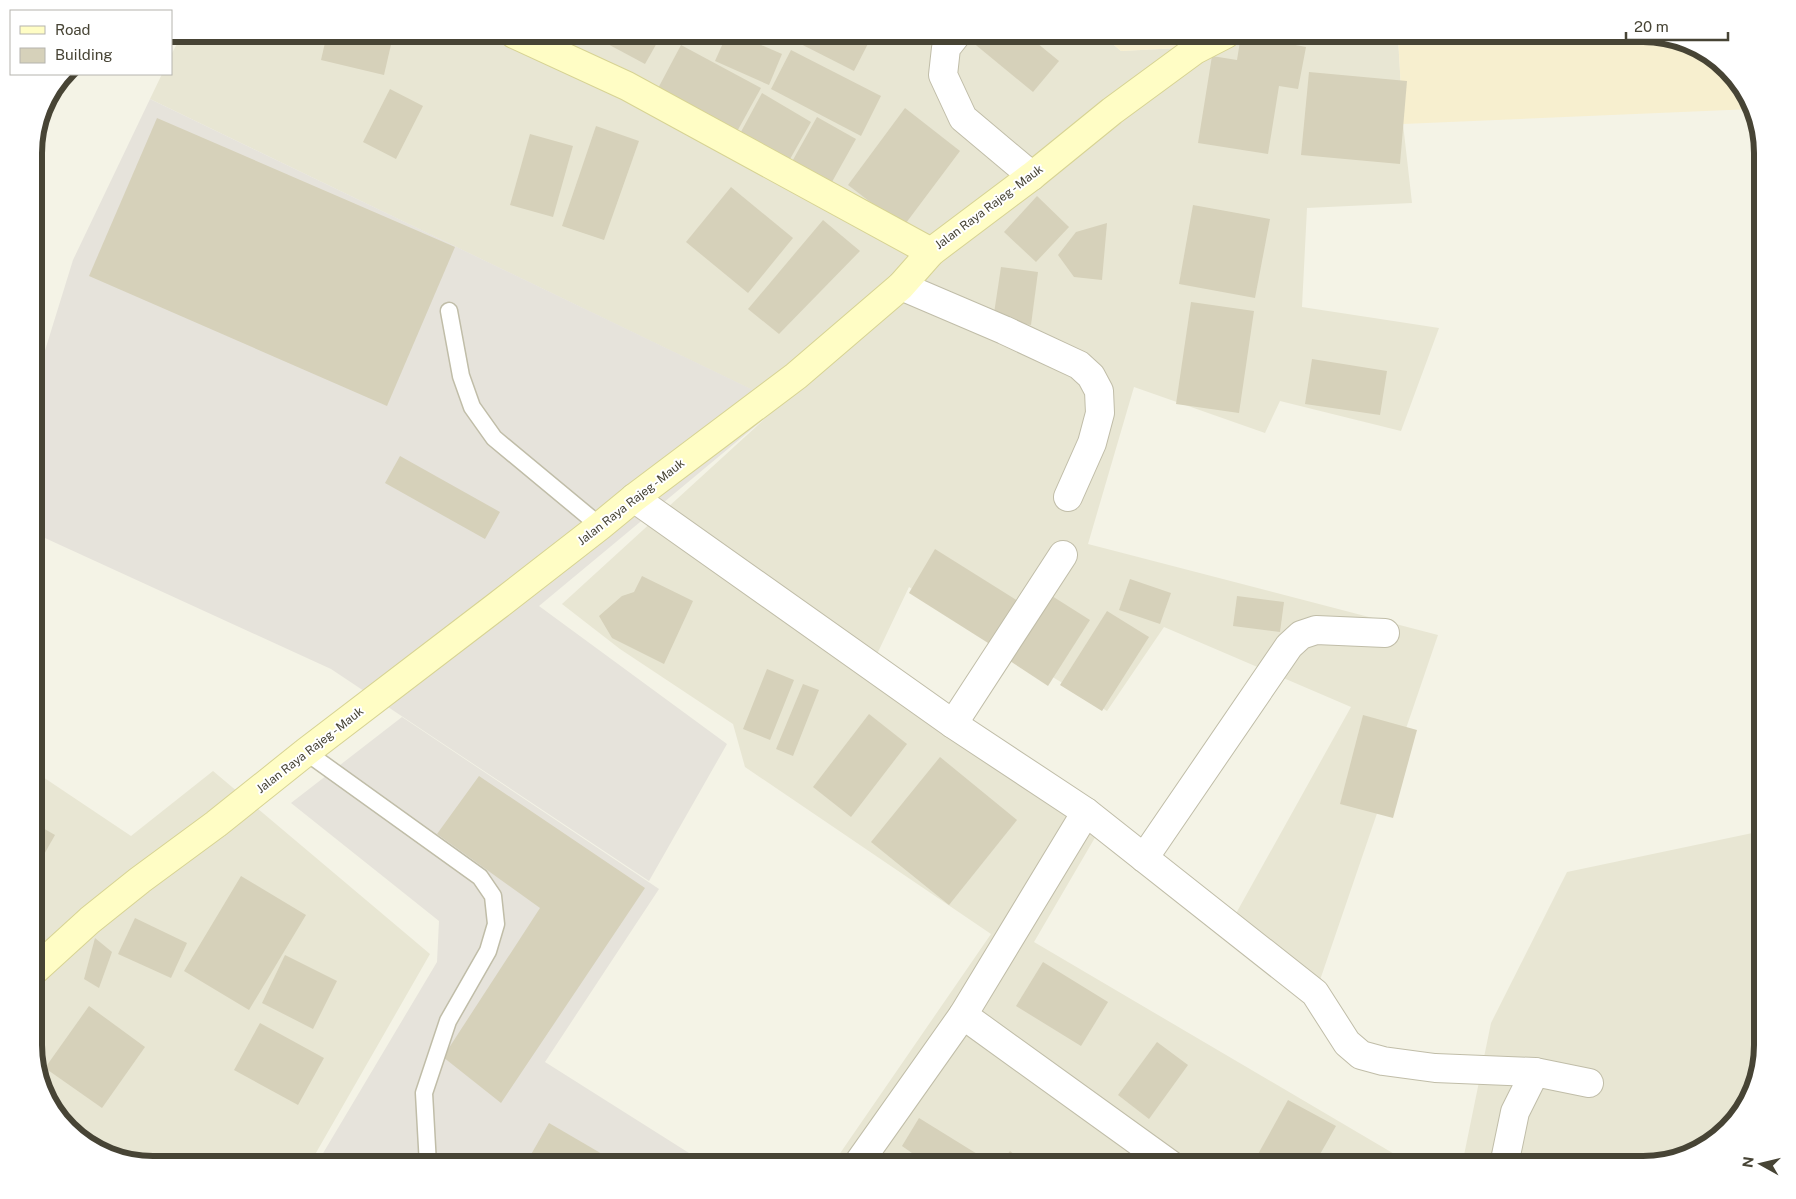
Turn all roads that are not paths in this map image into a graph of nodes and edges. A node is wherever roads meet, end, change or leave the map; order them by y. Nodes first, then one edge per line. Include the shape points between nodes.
1 (531, 42) edge
2 (951, 42) edge
3 (1210, 42) edge
4 (1032, 176) junction
5 (931, 252) junction
6 (901, 286) junction
7 (449, 311) dead end
8 (1068, 497) dead end
9 (634, 498) junction
10 (600, 526) junction
11 (1063, 555) dead end
12 (1385, 633) dead end
13 (953, 724) junction
14 (306, 752) junction
15 (1086, 812) junction
16 (1144, 858) junction
17 (43, 963) edge
18 (963, 1015) junction
19 (1535, 1072) junction
20 (1589, 1083) dead end
21 (428, 1156) edge
22 (863, 1156) edge
23 (1159, 1156) edge
24 (1506, 1156) edge

1 - 5 main road via 627,86
2 - 4 street via 946,48 943,74 963,118
3 - 4 main road, Jalan Raya Rajeg - Mauk via 1112,111
4 - 5 main road, Jalan Raya Rajeg - Mauk
5 - 6 main road, Jalan Raya Rajeg - Mauk
6 - 8 street via 1004,330 1079,366 1091,376 1099,391 1100,413 1092,443
6 - 9 main road, Jalan Raya Rajeg - Mauk via 796,376
7 - 10 lane via 461,376 472,407 494,438
9 - 10 main road, Jalan Raya Rajeg - Mauk
9 - 13 street
10 - 14 main road, Jalan Raya Rajeg - Mauk
11 - 13 street
12 - 16 street via 1316,630 1295,640
13 - 15 street
14 - 17 main road, Jalan Raya Rajeg - Mauk via 90,920
14 - 21 lane via 480,877 493,896 496,924 488,951 448,1021 424,1093
15 - 16 street
15 - 18 street
16 - 19 street via 1315,993 1347,1043 1361,1055 1435,1068
18 - 22 street
18 - 23 street
19 - 20 street
19 - 24 street via 1515,1112

